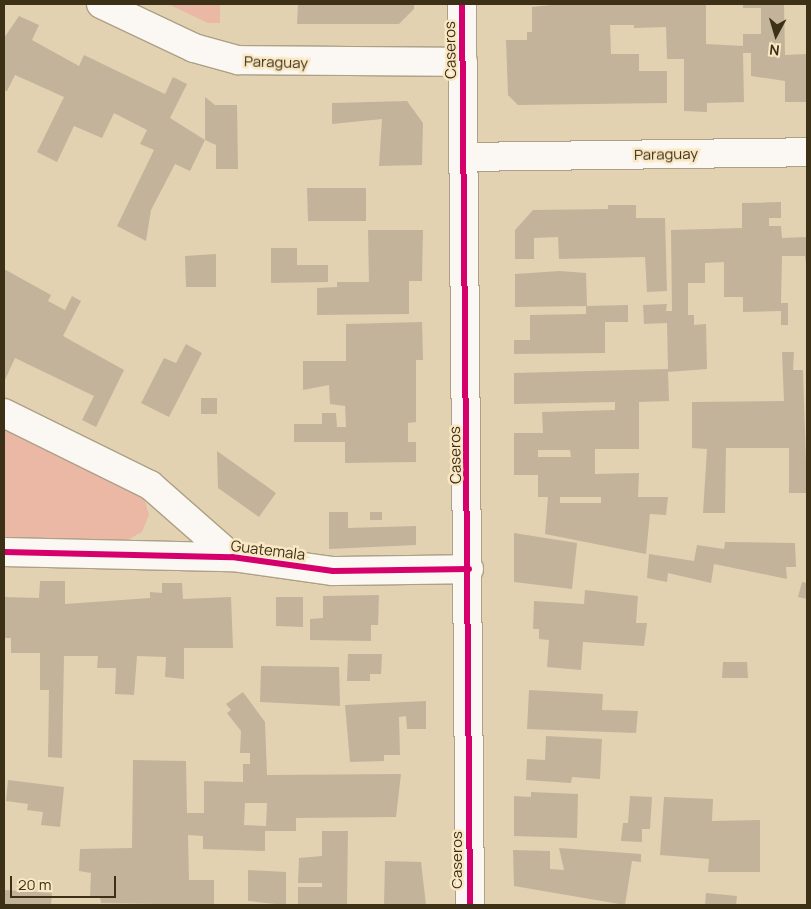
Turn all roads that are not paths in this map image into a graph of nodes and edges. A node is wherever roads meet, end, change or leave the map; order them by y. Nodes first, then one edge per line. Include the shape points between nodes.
1 (101, 4) edge
2 (462, 4) edge
3 (463, 62) junction
4 (807, 152) edge
5 (464, 157) junction
6 (4, 413) edge
7 (4, 552) edge
8 (232, 557) junction
9 (469, 569) junction
10 (470, 905) edge

1 - 3 street, Paraguay via 194,48 238,60
2 - 3 street, Caseros
3 - 5 street, Caseros
4 - 5 street, Paraguay
5 - 9 street, Caseros
6 - 8 street, Guatemala via 150,485
7 - 8 street, Guatemala
8 - 9 street, Guatemala via 332,571
9 - 10 street, Caseros

